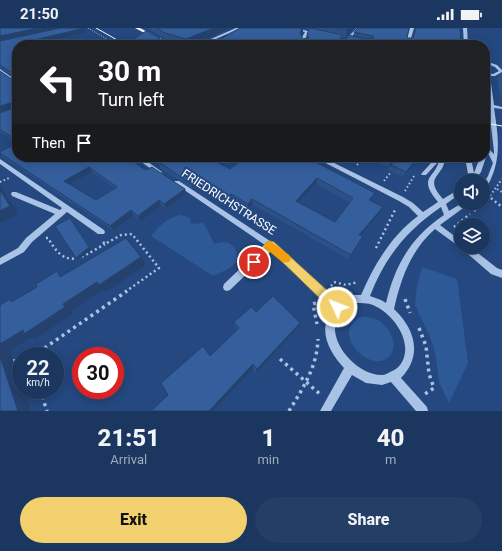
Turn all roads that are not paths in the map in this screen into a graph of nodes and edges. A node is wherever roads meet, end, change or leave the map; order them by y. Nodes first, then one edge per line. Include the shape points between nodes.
1 (137, 28) edge
2 (239, 28) edge
3 (292, 28) edge
4 (359, 28) edge
5 (412, 28) edge
6 (465, 28) edge
7 (307, 32) junction
8 (320, 35) edge
9 (340, 39) edge
10 (161, 40) edge
11 (211, 40) edge
12 (303, 40) edge
13 (343, 40) edge
14 (347, 40) edge
15 (408, 40) edge
16 (466, 40) edge
17 (490, 64) edge
18 (0, 70) edge
19 (501, 72) edge
20 (490, 75) edge
21 (12, 79) edge
22 (490, 100) edge
23 (491, 106) junction
24 (502, 108) edge
25 (490, 153) edge
26 (0, 161) edge
27 (144, 162) edge
28 (327, 162) edge
29 (434, 162) edge
30 (442, 162) edge
31 (469, 162) edge
32 (481, 162) edge
33 (496, 165) junction
34 (424, 174) dead end
35 (471, 174) edge
36 (477, 174) edge
37 (490, 182) edge
38 (14, 194) dead end
39 (454, 195) edge
40 (442, 203) junction
41 (67, 208) junction
42 (457, 210) edge
43 (59, 213) junction
44 (448, 216) junction
45 (423, 217) junction
46 (435, 225) junction
47 (101, 232) road end
48 (454, 239) edge
49 (270, 245) junction
50 (473, 254) edge
51 (0, 262) edge
52 (502, 274) edge
53 (227, 287) dead end
54 (364, 299) junction
55 (337, 307) junction
56 (389, 310) junction
57 (350, 368) junction
58 (394, 377) junction
59 (325, 411) edge
60 (423, 411) edge

1 - 10 main road
2 - 11 street
3 - 7 street
4 - 14 street
5 - 15 street
6 - 16 street
7 - 8 street
7 - 12 street
9 - 13 street
17 - 19 street
18 - 21 street
19 - 20 street
22 - 23 street
23 - 24 street
23 - 33 street via 497,152
25 - 33 street
26 - 41 street
27 - 49 street, FRIEDRICHSTRASSE
28 - 45 street via 401,199
29 - 34 street
30 - 40 street via 431,179 436,196
31 - 35 street
32 - 36 street
33 - 37 street
38 - 43 street
39 - 40 street
40 - 44 street
40 - 45 street
41 - 43 street
41 - 47 street
42 - 44 street
43 - 51 street via 21,250
44 - 46 street
45 - 54 street via 405,232 393,247 377,270
46 - 48 street
46 - 56 street via 419,240 407,258 396,279
49 - 53 street
49 - 55 street, FRIEDRICHSTRASSE
50 - 52 street via 494,271
54 - 55 street via 354,299
54 - 56 street via 377,302
55 - 57 street via 330,322 331,341
56 - 58 street via 406,332 410,346 404,370
57 - 58 street via 372,380
57 - 59 street
58 - 60 street

